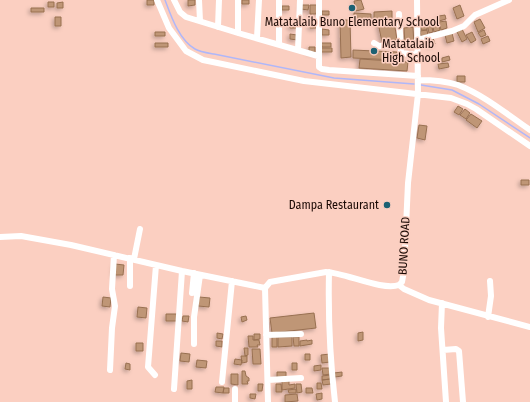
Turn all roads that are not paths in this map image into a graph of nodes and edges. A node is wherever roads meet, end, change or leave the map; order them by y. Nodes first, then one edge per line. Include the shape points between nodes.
1 (157, 0) edge
2 (174, 0) edge
3 (198, 0) edge
4 (219, 0) edge
5 (238, 0) edge
6 (259, 0) edge
7 (279, 0) edge
8 (300, 0) edge
9 (319, 0) edge
10 (417, 0) edge
11 (509, 0) edge
12 (399, 14) dead end
13 (200, 21) junction
14 (218, 27) junction
15 (238, 33) junction
16 (256, 38) junction
17 (417, 40) junction
18 (374, 43) dead end
19 (278, 44) junction
20 (400, 45) junction
21 (298, 50) junction
22 (418, 55) junction
23 (318, 56) junction
24 (418, 78) junction
25 (418, 94) junction
26 (530, 130) edge
27 (530, 146) edge
28 (140, 229) dead end
29 (0, 237) edge
30 (114, 255) junction
31 (132, 259) junction
32 (156, 265) junction
33 (182, 271) junction
34 (329, 272) junction
35 (197, 274) junction
36 (232, 281) junction
37 (490, 281) dead end
38 (399, 285) junction
39 (130, 286) dead end
40 (265, 288) junction
41 (192, 293) dead end
42 (442, 303) junction
43 (488, 317) junction
44 (530, 328) edge
45 (301, 334) dead end
46 (266, 335) junction
47 (194, 344) dead end
48 (443, 350) junction
49 (110, 370) dead end
50 (155, 375) dead end
51 (301, 378) dead end
52 (268, 380) junction
53 (222, 382) dead end
54 (174, 389) dead end
55 (235, 389) dead end
56 (235, 402) edge
57 (268, 402) edge
58 (335, 402) edge
59 (446, 402) edge
60 (463, 402) edge

1 - 25 street via 169,28 186,51 203,60 304,81
2 - 13 street via 182,14
3 - 13 street
4 - 14 street
5 - 15 street
6 - 16 street
7 - 19 street
8 - 21 street
9 - 23 street
10 - 17 street, BUNO ROAD
11 - 17 street via 475,15 464,26
12 - 20 street
13 - 14 street
14 - 15 street
15 - 16 street
16 - 19 street
17 - 22 street, BUNO ROAD
18 - 20 street via 379,46
19 - 21 street
20 - 22 street via 402,54
21 - 23 street
22 - 24 street, BUNO ROAD
23 - 24 street via 318,64 322,69
24 - 25 street, BUNO ROAD
24 - 26 street via 465,88
25 - 27 street via 451,98 467,104
25 - 38 street, BUNO ROAD via 408,183 404,271
28 - 31 street
29 - 30 street via 22,236
30 - 31 street
30 - 49 street via 112,289 115,306
31 - 32 street
31 - 39 street
32 - 33 street
32 - 50 street via 148,367
33 - 35 street
33 - 54 street
34 - 38 street, BUNO ROAD via 390,286
34 - 40 street, BUNO ROAD via 272,281
34 - 58 street via 329,340
35 - 36 street
35 - 41 street
35 - 47 street
36 - 40 street
36 - 53 street
37 - 43 street
38 - 42 street
40 - 46 street
42 - 43 street
42 - 48 street
43 - 44 street
45 - 46 street
46 - 52 street
48 - 59 street
48 - 60 street via 459,351
51 - 52 street
52 - 57 street
55 - 56 street

